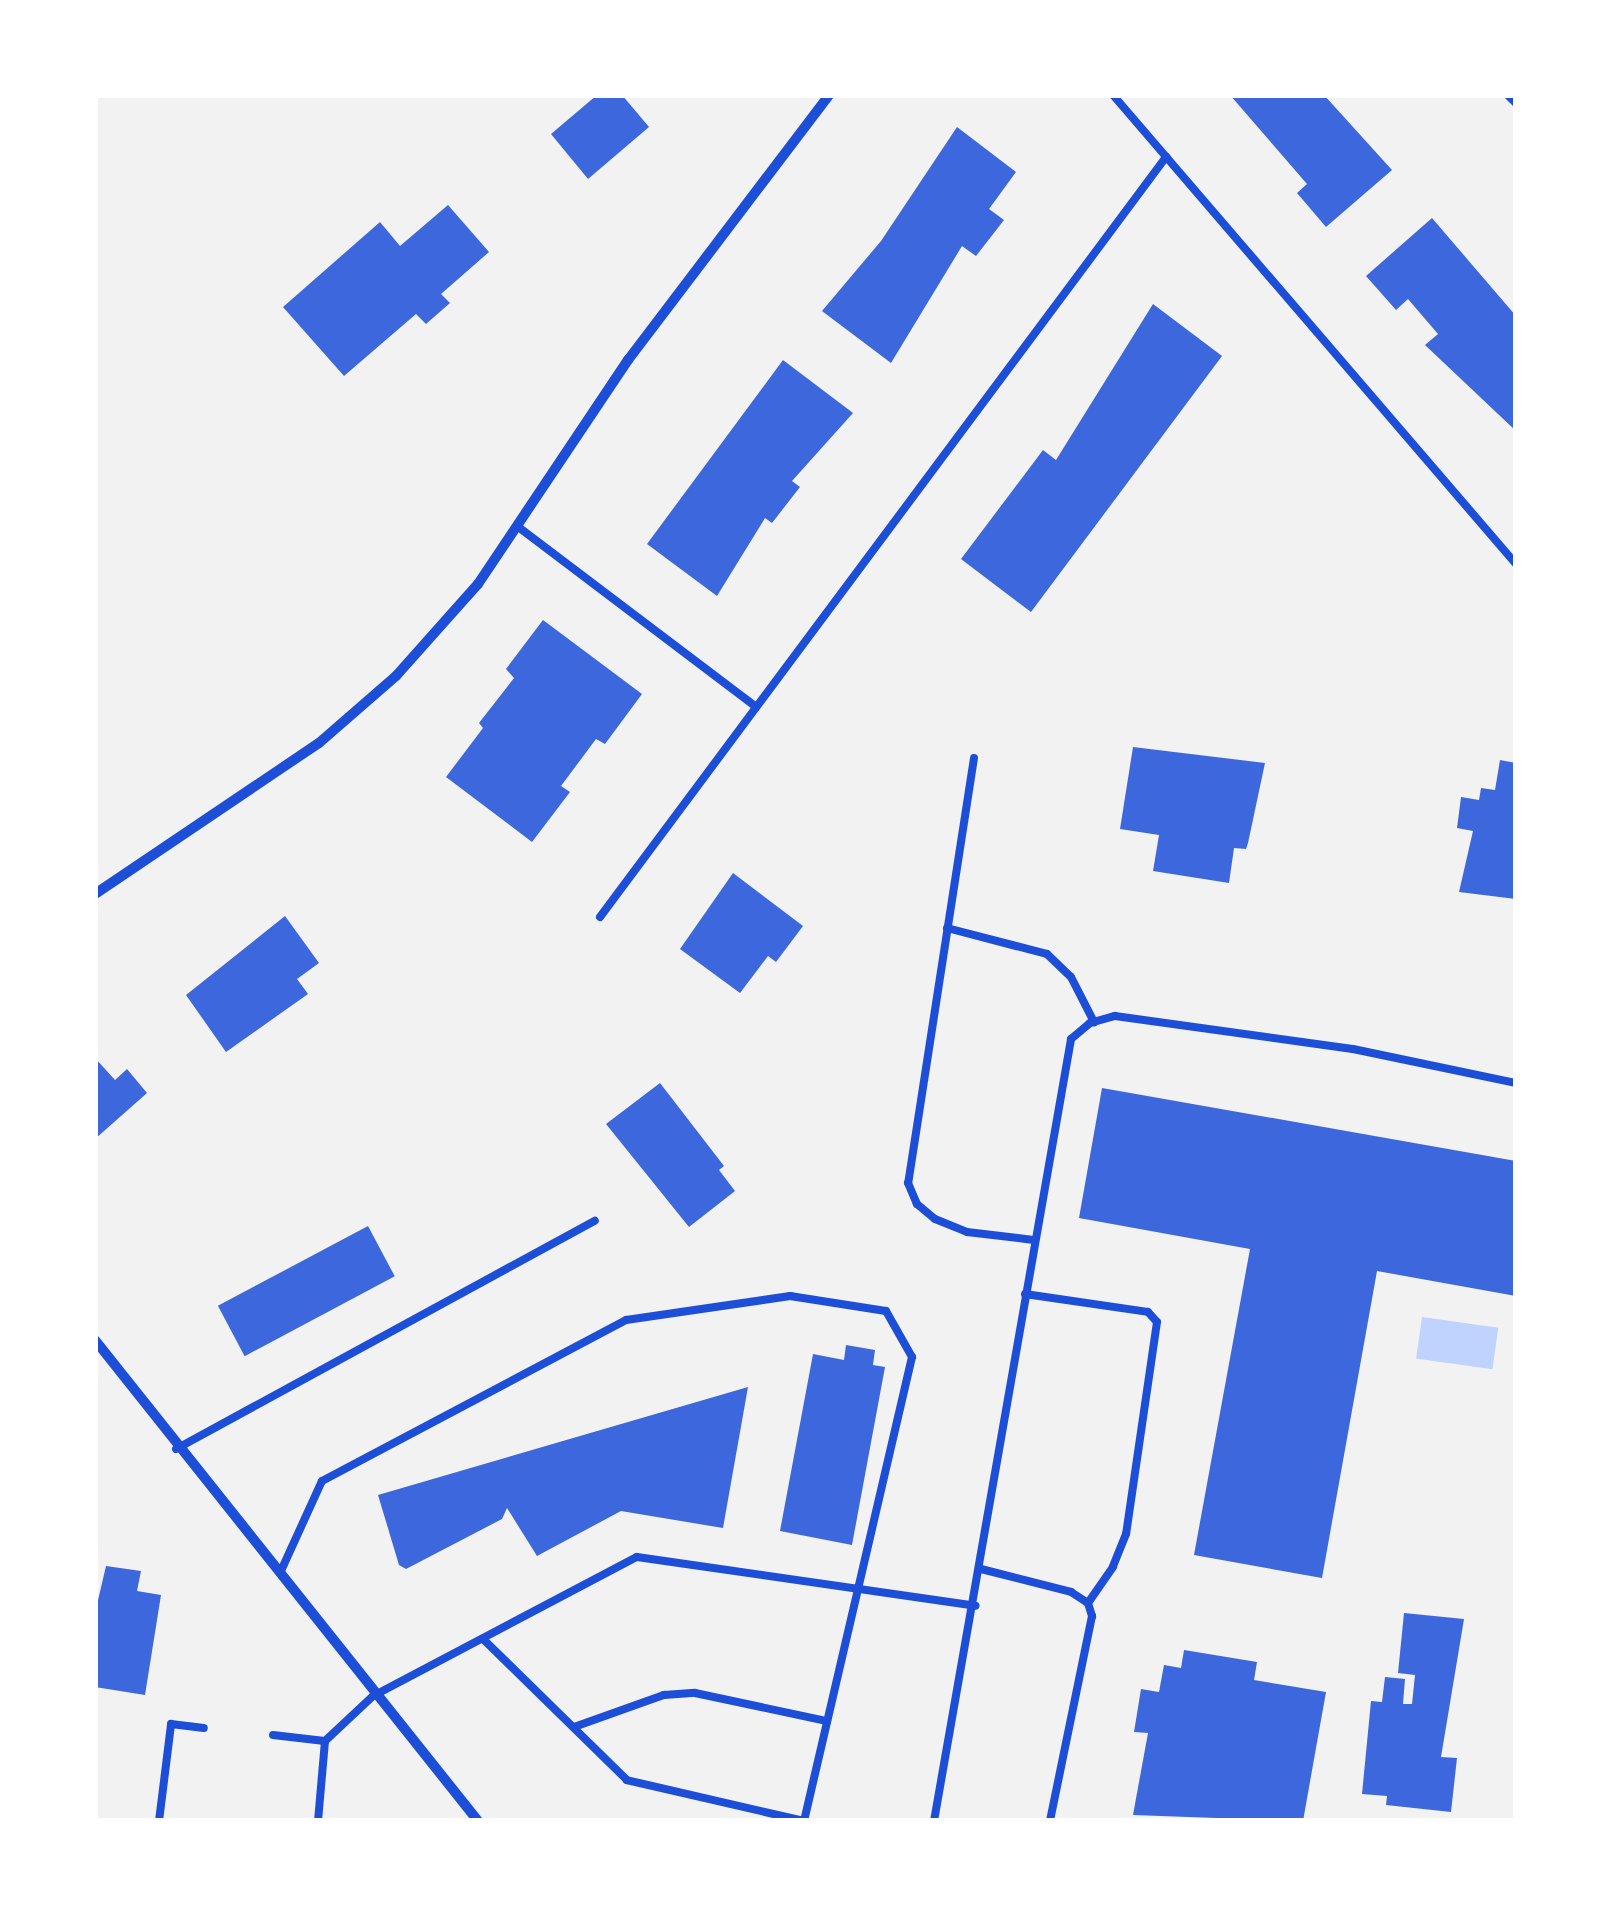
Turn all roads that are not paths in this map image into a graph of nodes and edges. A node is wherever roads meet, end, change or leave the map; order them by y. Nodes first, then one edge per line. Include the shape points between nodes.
1 (829, 95) edge
2 (1112, 95) edge
3 (1509, 95) edge
4 (1516, 102) edge
5 (1166, 157) junction
6 (517, 526) junction
7 (1516, 564) edge
8 (756, 707) junction
9 (974, 758) dead end
10 (95, 894) edge
11 (600, 917) dead end
12 (948, 928) junction
13 (1094, 1022) junction
14 (1516, 1084) edge
15 (595, 1221) dead end
16 (1034, 1240) junction
17 (1024, 1294) junction
18 (95, 1340) edge
19 (176, 1449) junction
20 (981, 1569) junction
21 (278, 1577) junction
22 (858, 1589) junction
23 (1088, 1603) junction
24 (975, 1606) junction
25 (484, 1638) junction
26 (373, 1696) junction
27 (827, 1721) junction
28 (574, 1727) junction
29 (204, 1728) dead end
30 (274, 1735) dead end
31 (326, 1741) junction
32 (159, 1821) edge
33 (318, 1821) edge
34 (478, 1821) edge
35 (934, 1821) edge
36 (1050, 1821) edge

1 - 6 street via 628,360
2 - 5 lane
3 - 4 street
5 - 7 lane
5 - 8 lane
6 - 8 lane
6 - 10 street via 478,584 396,676 318,742
8 - 11 lane
9 - 12 lane
12 - 13 lane via 1047,954 1071,976
12 - 16 lane via 908,1183 917,1204 935,1219 967,1232
13 - 14 lane via 1115,1016 1335,1046
13 - 16 lane via 1070,1039
15 - 19 lane
16 - 17 lane
17 - 20 lane
17 - 23 lane via 1148,1312 1157,1322 1126,1534 1114,1567
18 - 19 street
19 - 21 street
20 - 23 lane via 1071,1592
20 - 24 lane
21 - 22 lane via 322,1481 626,1320 790,1296 886,1311 912,1357
21 - 26 street
22 - 24 lane
22 - 25 lane via 637,1558
22 - 27 lane
23 - 36 lane via 1088,1641
24 - 35 lane
25 - 26 lane
25 - 28 lane
26 - 31 lane
26 - 34 street
27 - 28 lane via 694,1693 664,1695
27 - 28 lane via 804,1821 627,1780
29 - 32 lane via 171,1724
30 - 31 lane
31 - 33 lane

